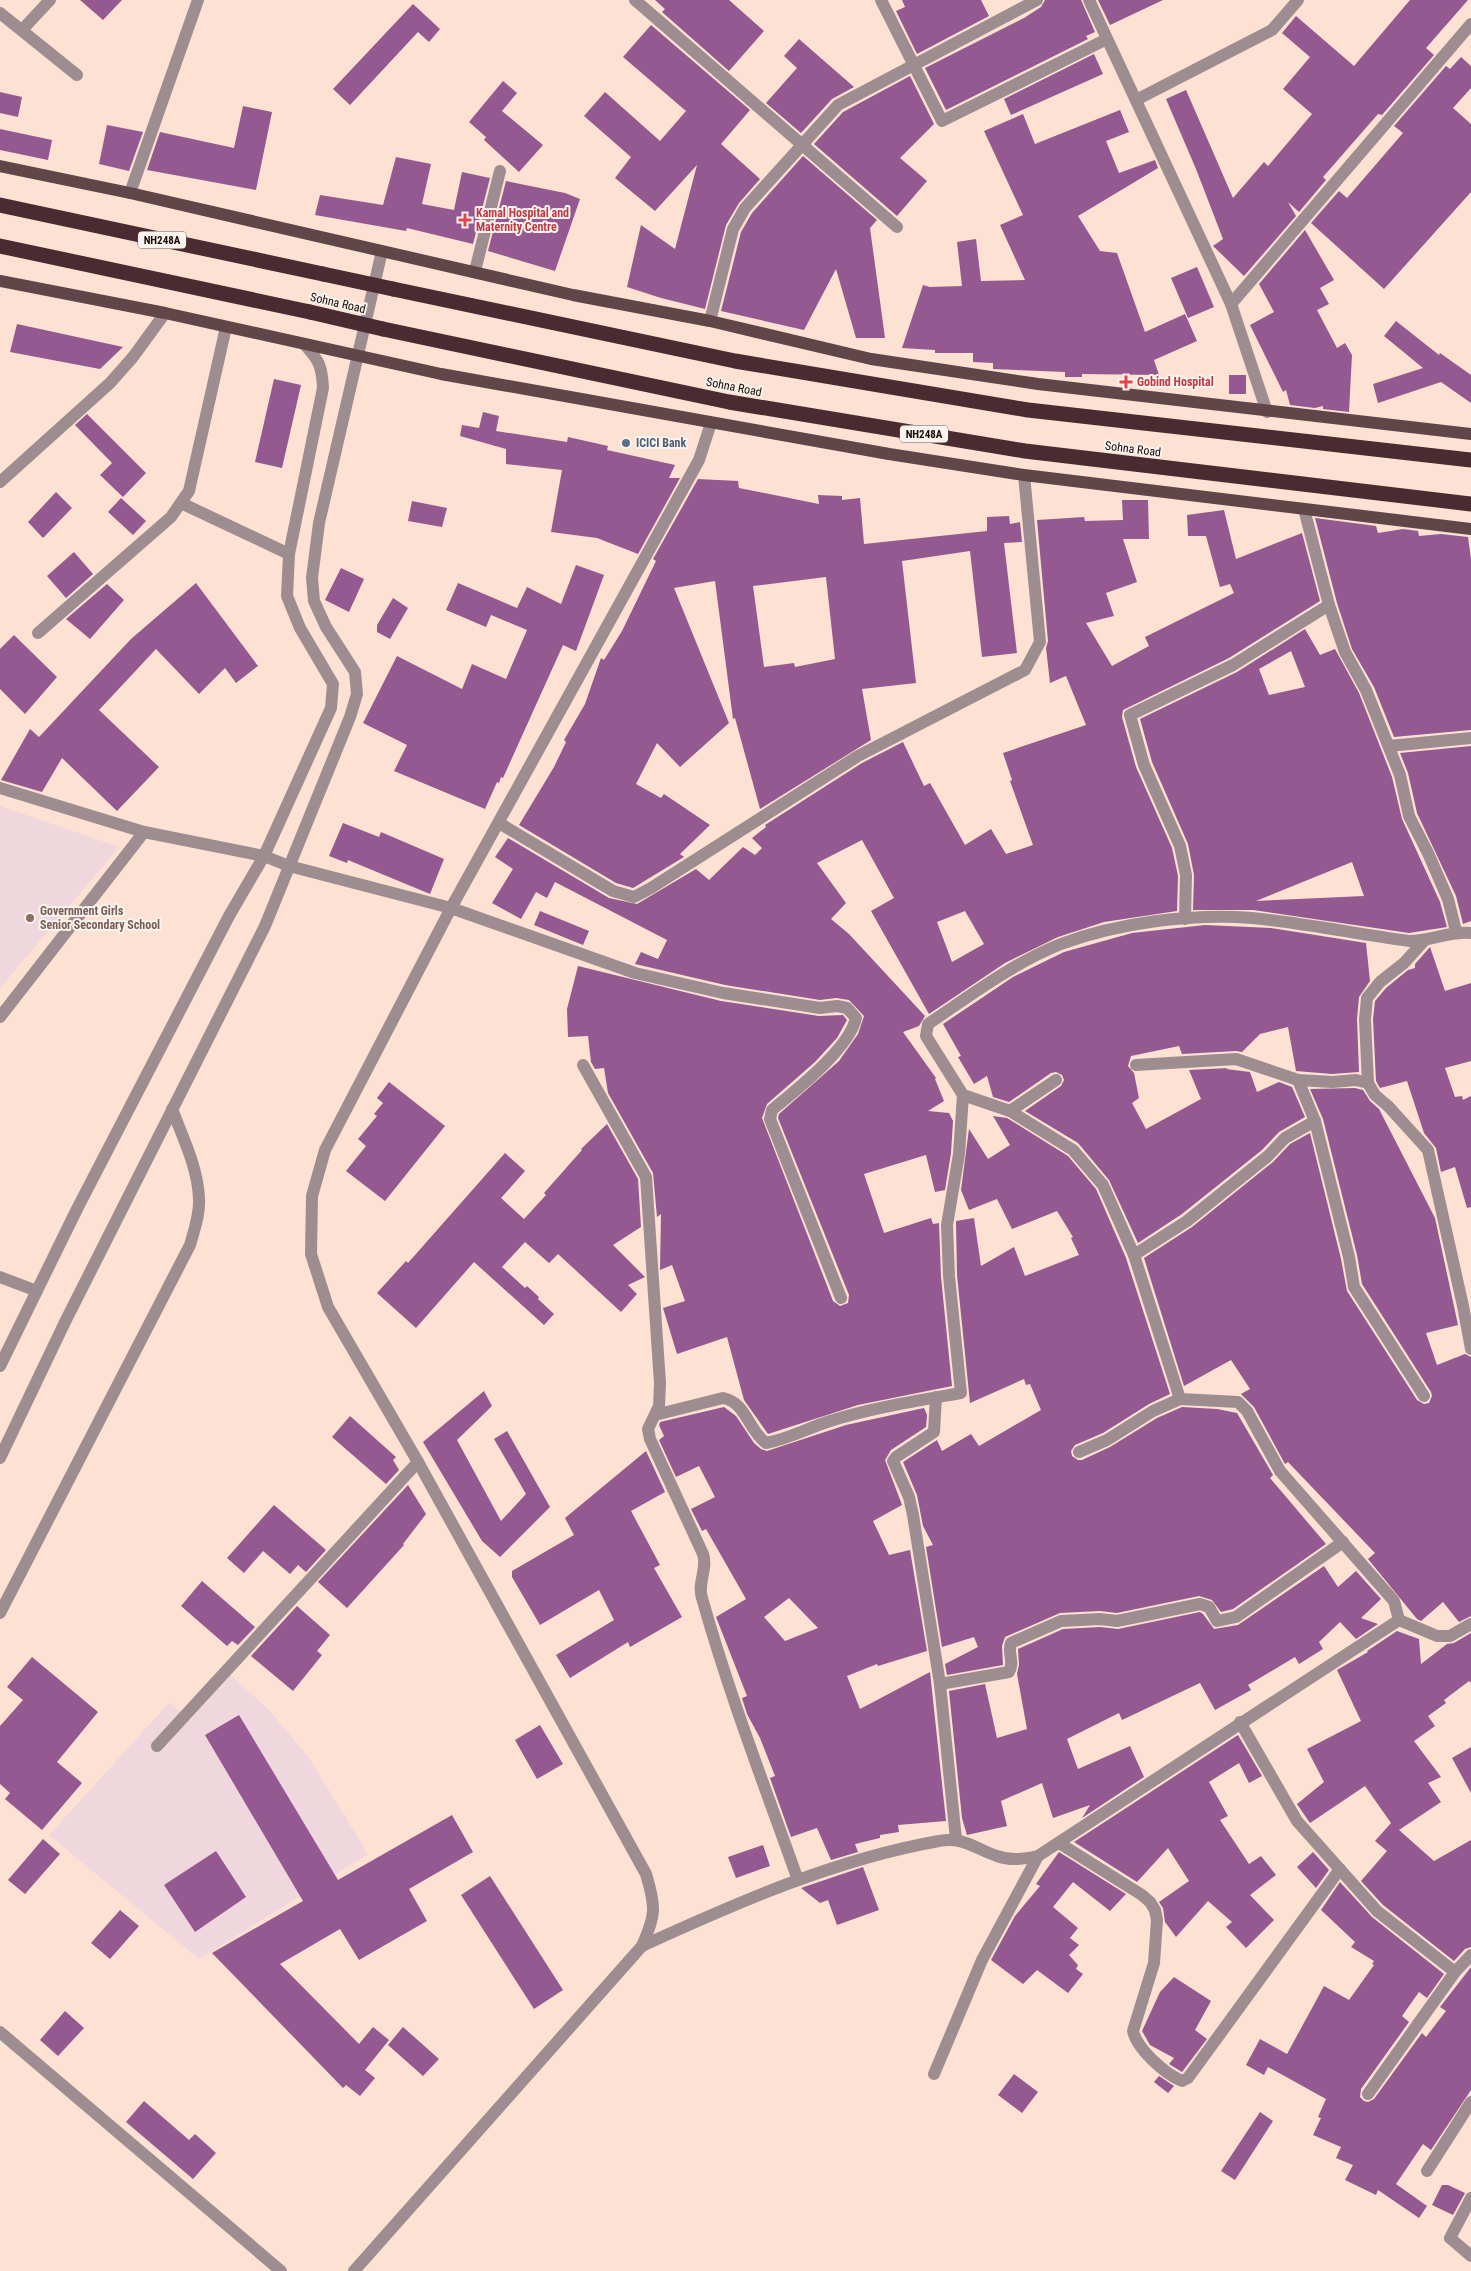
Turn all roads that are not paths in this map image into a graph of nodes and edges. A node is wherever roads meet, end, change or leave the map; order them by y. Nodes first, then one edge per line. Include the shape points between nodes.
1 (50, 0) edge
2 (198, 0) edge
3 (634, 0) edge
4 (881, 0) edge
5 (1036, 0) edge
6 (1089, 0) edge
7 (1298, 0) edge
8 (0, 13) edge
9 (1471, 24) edge
10 (22, 30) junction
11 (1107, 39) junction
12 (913, 65) junction
13 (77, 75) dead end
14 (1136, 100) junction
15 (803, 144) junction
16 (0, 166) edge
17 (500, 171) dead end
18 (130, 193) junction
19 (0, 205) edge
20 (898, 227) dead end
21 (0, 246) edge
22 (382, 251) junction
23 (475, 271) junction
24 (0, 281) edge
25 (1231, 304) junction
26 (165, 313) junction
27 (710, 321) junction
28 (226, 327) junction
29 (304, 344) junction
30 (357, 355) junction
31 (1267, 412) junction
32 (711, 423) junction
33 (1471, 434) edge
34 (1471, 460) edge
35 (1024, 475) junction
36 (0, 482) edge
37 (181, 503) junction
38 (1471, 504) edge
39 (1304, 509) junction
40 (1471, 529) edge
41 (288, 554) junction
42 (1328, 605) junction
43 (38, 633) dead end
44 (1471, 738) edge
45 (1389, 746) junction
46 (0, 788) edge
47 (498, 823) junction
48 (144, 832) junction
49 (264, 856) junction
50 (289, 866) junction
51 (451, 908) junction
52 (1185, 919) junction
53 (1456, 931) junction
54 (1471, 932) edge
55 (1424, 941) junction
56 (0, 1017) edge
57 (583, 1064) dead end
58 (1136, 1065) dead end
59 (1056, 1080) dead end
60 (1298, 1080) junction
61 (1368, 1083) junction
62 (963, 1095) junction
63 (172, 1109) junction
64 (1010, 1111) junction
65 (1315, 1121) junction
66 (1134, 1255) junction
67 (0, 1277) edge
68 (37, 1291) junction
69 (841, 1298) dead end
70 (1471, 1349) edge
71 (0, 1366) edge
72 (1424, 1396) dead end
73 (936, 1397) junction
74 (1180, 1399) junction
75 (655, 1415) junction
76 (1079, 1452) dead end
77 (0, 1458) edge
78 (418, 1462) junction
79 (1342, 1542) junction
80 (0, 1613) edge
81 (1399, 1620) junction
82 (1471, 1624) edge
83 (940, 1684) junction
84 (1240, 1722) junction
85 (157, 1746) dead end
86 (956, 1839) junction
87 (1058, 1843) junction
88 (1038, 1856) junction
89 (1340, 1869) junction
90 (798, 1880) junction
91 (642, 1946) junction
92 (1471, 1955) edge
93 (1455, 1972) junction
94 (0, 2032) edge
95 (934, 2074) dead end
96 (1368, 2094) dead end
97 (1471, 2102) edge
98 (1427, 2170) dead end
99 (1471, 2198) edge
100 (1471, 2256) edge
101 (281, 2271) edge
102 (354, 2271) edge

1 - 10 street
2 - 18 street
3 - 15 street
4 - 12 street
5 - 12 street
6 - 11 street
7 - 14 street via 1272,30
8 - 10 street
9 - 25 street
10 - 13 street
11 - 12 street via 942,121
11 - 14 street
12 - 15 street via 838,105
14 - 25 street
15 - 20 street
15 - 27 street via 745,208 733,229
16 - 18 main road
17 - 23 street
18 - 22 main road
19 - 34 highway, Sohna Road / NH248A, bridge via 735,361 1028,410
21 - 38 highway, Sohna Road / NH248A, bridge via 729,402 1016,450
22 - 23 main road
22 - 30 street
23 - 27 main road
24 - 26 main road
25 - 31 street
26 - 28 main road
26 - 36 street via 110,382
27 - 31 main road via 871,359 1038,384
28 - 29 main road
28 - 37 street via 189,491
29 - 30 main road
29 - 41 street via 322,370 323,388
30 - 32 main road via 441,374
30 - 50 street via 319,523 312,578 314,602 355,672 357,694
31 - 33 main road
32 - 35 main road
32 - 47 street via 699,460
35 - 39 main road
35 - 47 street via 1040,642 1024,670 858,756 634,897 613,890
37 - 41 street
37 - 43 street via 171,517
39 - 40 main road
39 - 42 street
41 - 49 street via 287,596 300,628 333,684 331,708
42 - 45 street via 1345,652 1366,690
42 - 52 street via 1233,665 1130,715 1144,765 1180,846 1186,875
44 - 45 street
45 - 53 street via 1400,775 1409,816 1448,899
46 - 48 street
47 - 51 street
48 - 49 street
48 - 56 street
49 - 50 street
49 - 68 street via 225,924
50 - 51 street
50 - 63 street via 264,926
51 - 69 street via 635,973 722,993 820,1008 847,1008 856,1018 854,1028 820,1069 772,1110 770,1120
51 - 78 street via 325,1150 312,1196 311,1254 328,1307
52 - 55 street via 1204,916 1252,918
52 - 62 street via 1107,929 1060,945 996,979 928,1024 926,1036
53 - 54 street
53 - 55 street
55 - 61 street via 1367,998
57 - 75 street via 646,1177 660,1383 660,1400
58 - 60 street via 1236,1059
59 - 64 street
60 - 61 street
60 - 65 street
61 - 70 street via 1374,1095 1428,1150
62 - 64 street
62 - 73 street via 959,1154 947,1224 961,1393
63 - 77 street
63 - 80 street via 197,1181 199,1201 190,1245
64 - 66 street via 1073,1150 1103,1185
65 - 66 street via 1285,1138 1268,1156 1186,1221
65 - 72 street via 1354,1287
66 - 74 street
67 - 68 street
68 - 71 street
73 - 75 street via 912,1400 825,1423 786,1439 766,1443 756,1436 739,1404 732,1400 723,1398
73 - 83 street via 934,1432 893,1461 909,1497
74 - 76 street
74 - 79 street via 1238,1402 1242,1405 1280,1471
75 - 90 street via 648,1429 650,1439 705,1560 700,1583 702,1598
78 - 85 street
78 - 91 street via 646,1874 654,1900 653,1923
79 - 81 street via 1394,1601
79 - 83 street via 1236,1617 1218,1621 1209,1607 1200,1604 1117,1621 1061,1621 1011,1643 1009,1672
81 - 82 street via 1437,1636 1450,1636
81 - 84 street
83 - 86 street
84 - 87 street
84 - 89 street via 1297,1821
86 - 88 street via 998,1856 1023,1859
86 - 90 street via 880,1854
87 - 88 street
87 - 89 street via 1142,1895 1155,1910 1154,1963 1133,2031 1135,2041 1144,2052 1182,2081
88 - 95 street via 982,1960
89 - 93 street via 1377,1911
90 - 91 street
91 - 102 street
92 - 93 street
93 - 96 street
94 - 101 street
97 - 98 street
99 - 100 street via 1450,2238

